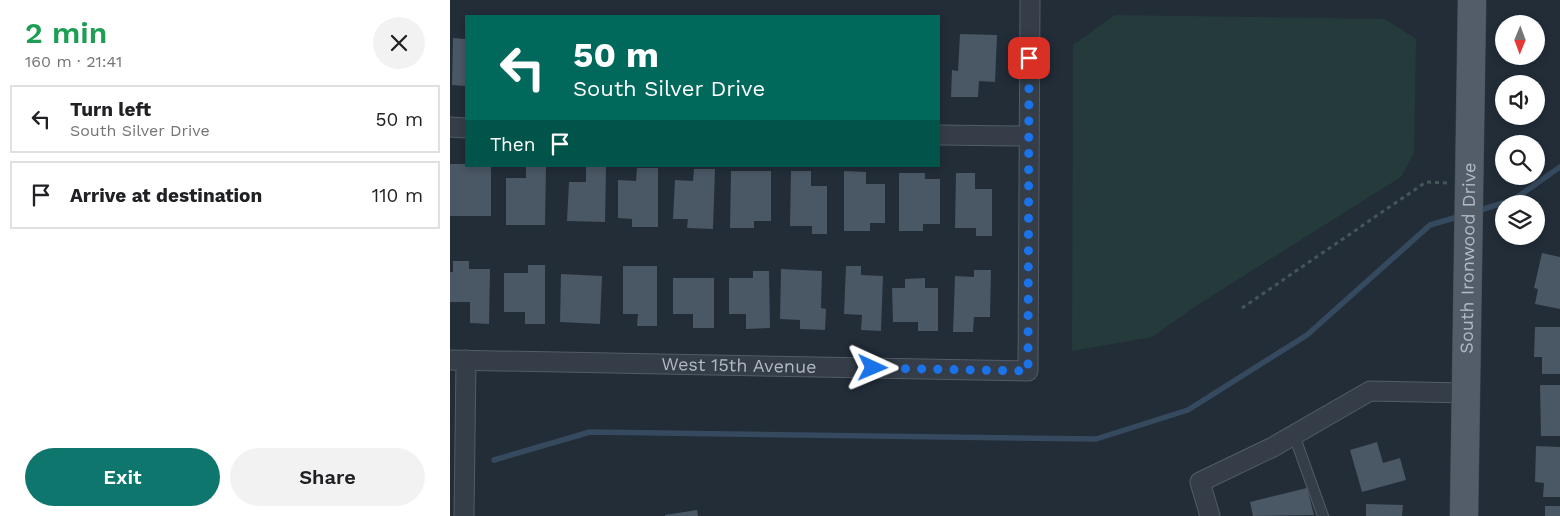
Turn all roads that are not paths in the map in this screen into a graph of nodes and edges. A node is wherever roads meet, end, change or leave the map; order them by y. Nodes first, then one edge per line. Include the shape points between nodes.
1 (1030, 0) edge
2 (1472, 0) edge
3 (450, 128) edge
4 (465, 128) edge
5 (940, 135) edge
6 (1028, 136) junction
7 (458, 360) edge
8 (1467, 393) junction
9 (1294, 435) junction
10 (464, 516) edge
11 (1210, 516) edge
12 (1323, 516) edge
13 (1464, 516) edge

1 - 6 street
2 - 8 main road, South Ironwood Drive
3 - 4 street
5 - 6 street
6 - 7 street, West 15th Avenue via 1028,371
7 - 10 street
8 - 9 street via 1370,391
8 - 13 main road, South Ironwood Drive
9 - 11 street via 1200,482
9 - 12 lane

